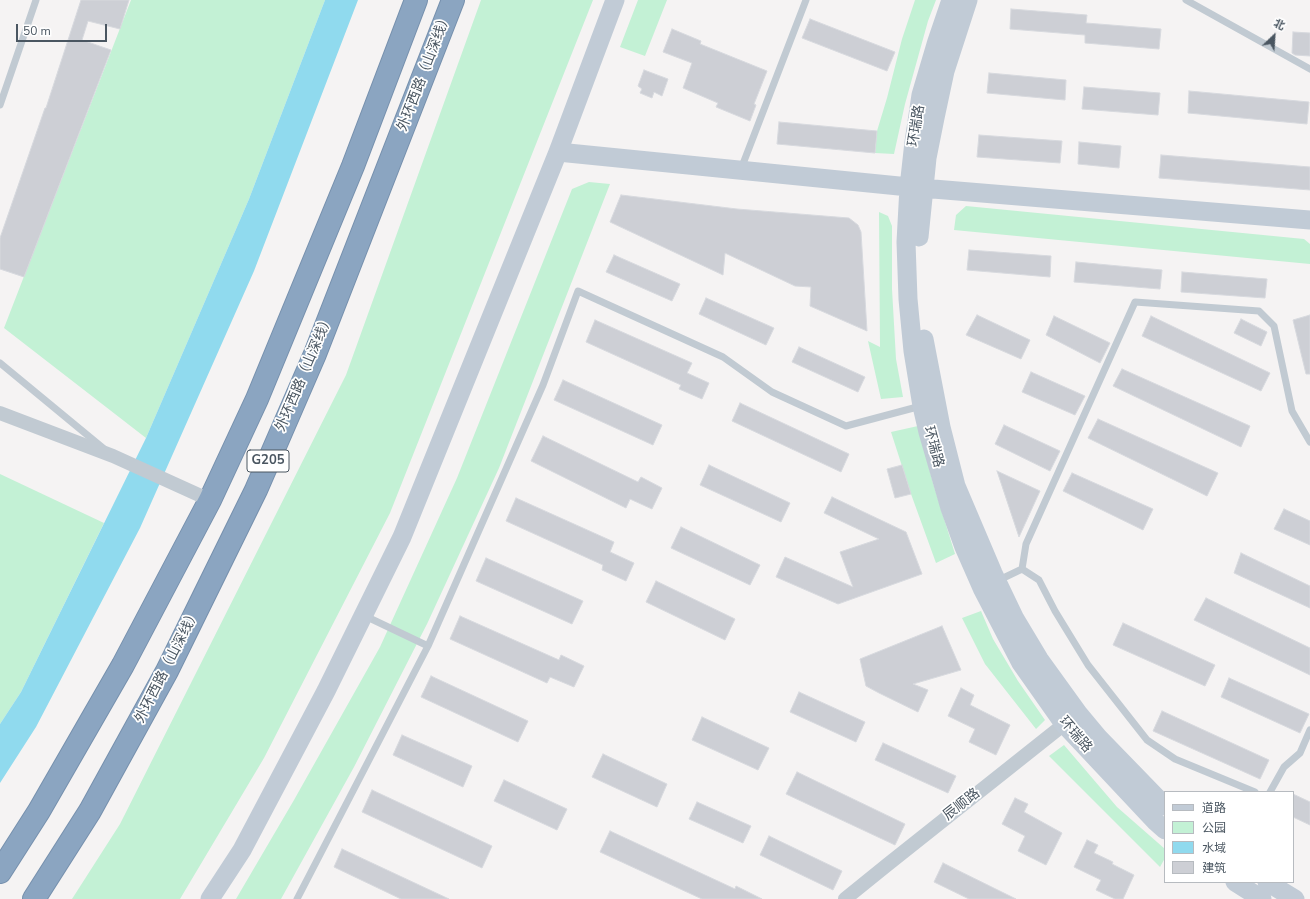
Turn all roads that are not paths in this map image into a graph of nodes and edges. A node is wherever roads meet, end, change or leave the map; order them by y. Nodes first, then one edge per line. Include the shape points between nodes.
1 (36, 0) edge
2 (416, 0) edge
3 (453, 0) edge
4 (615, 0) edge
5 (806, 0) edge
6 (951, 0) edge
7 (968, 0) edge
8 (1186, 0) edge
9 (1310, 69) edge
10 (0, 105) edge
11 (558, 152) junction
12 (741, 170) junction
13 (917, 188) junction
14 (1310, 220) edge
15 (0, 362) edge
16 (922, 406) junction
17 (0, 413) edge
18 (1310, 442) edge
19 (112, 456) junction
20 (210, 500) junction
21 (1022, 569) junction
22 (989, 584) junction
23 (363, 615) junction
24 (428, 646) junction
25 (1071, 718) junction
26 (1310, 730) edge
27 (1253, 791) edge
28 (1271, 791) edge
29 (1164, 805) edge
30 (1164, 829) edge
31 (0, 872) edge
32 (1237, 883) edge
33 (1269, 883) edge
34 (34, 899) edge
35 (210, 899) edge
36 (297, 899) edge
37 (846, 899) edge
38 (1262, 899) edge
39 (1294, 899) edge

1 - 10 lane
2 - 20 highway, G205 via 353,166 257,399
3 - 34 highway, 外环西路（山深线） / G205 via 315,354 256,490 167,671 90,811
4 - 11 street
5 - 12 lane
6 - 13 street, 环瑞路 via 921,95 914,142
7 - 13 street, 环瑞路 via 945,71 927,158
8 - 9 lane
11 - 12 street
11 - 23 street via 402,536
12 - 13 street
13 - 14 street
13 - 16 street, 环瑞路 via 906,242 913,351
13 - 22 street, 环瑞路 via 920,294 925,348 956,486
15 - 19 lane
16 - 22 street, 环瑞路 via 950,508 964,547
16 - 24 lane via 846,426 772,392 723,357 578,292 544,385
17 - 19 street
18 - 21 lane via 1292,411 1274,326 1259,311 1135,302 1026,544
19 - 20 street
20 - 31 highway, G205 via 122,665 39,811
21 - 22 lane
21 - 27 lane via 1039,580 1088,665 1147,740 1175,759
22 - 25 street, 环瑞路 via 1021,662
23 - 24 lane
23 - 35 street via 242,850
24 - 36 lane
25 - 29 street, 环瑞路 via 1098,737
25 - 30 street, 环瑞路
25 - 37 street, 辰顺路
26 - 28 lane via 1300,753 1284,767
32 - 38 street
33 - 39 street

